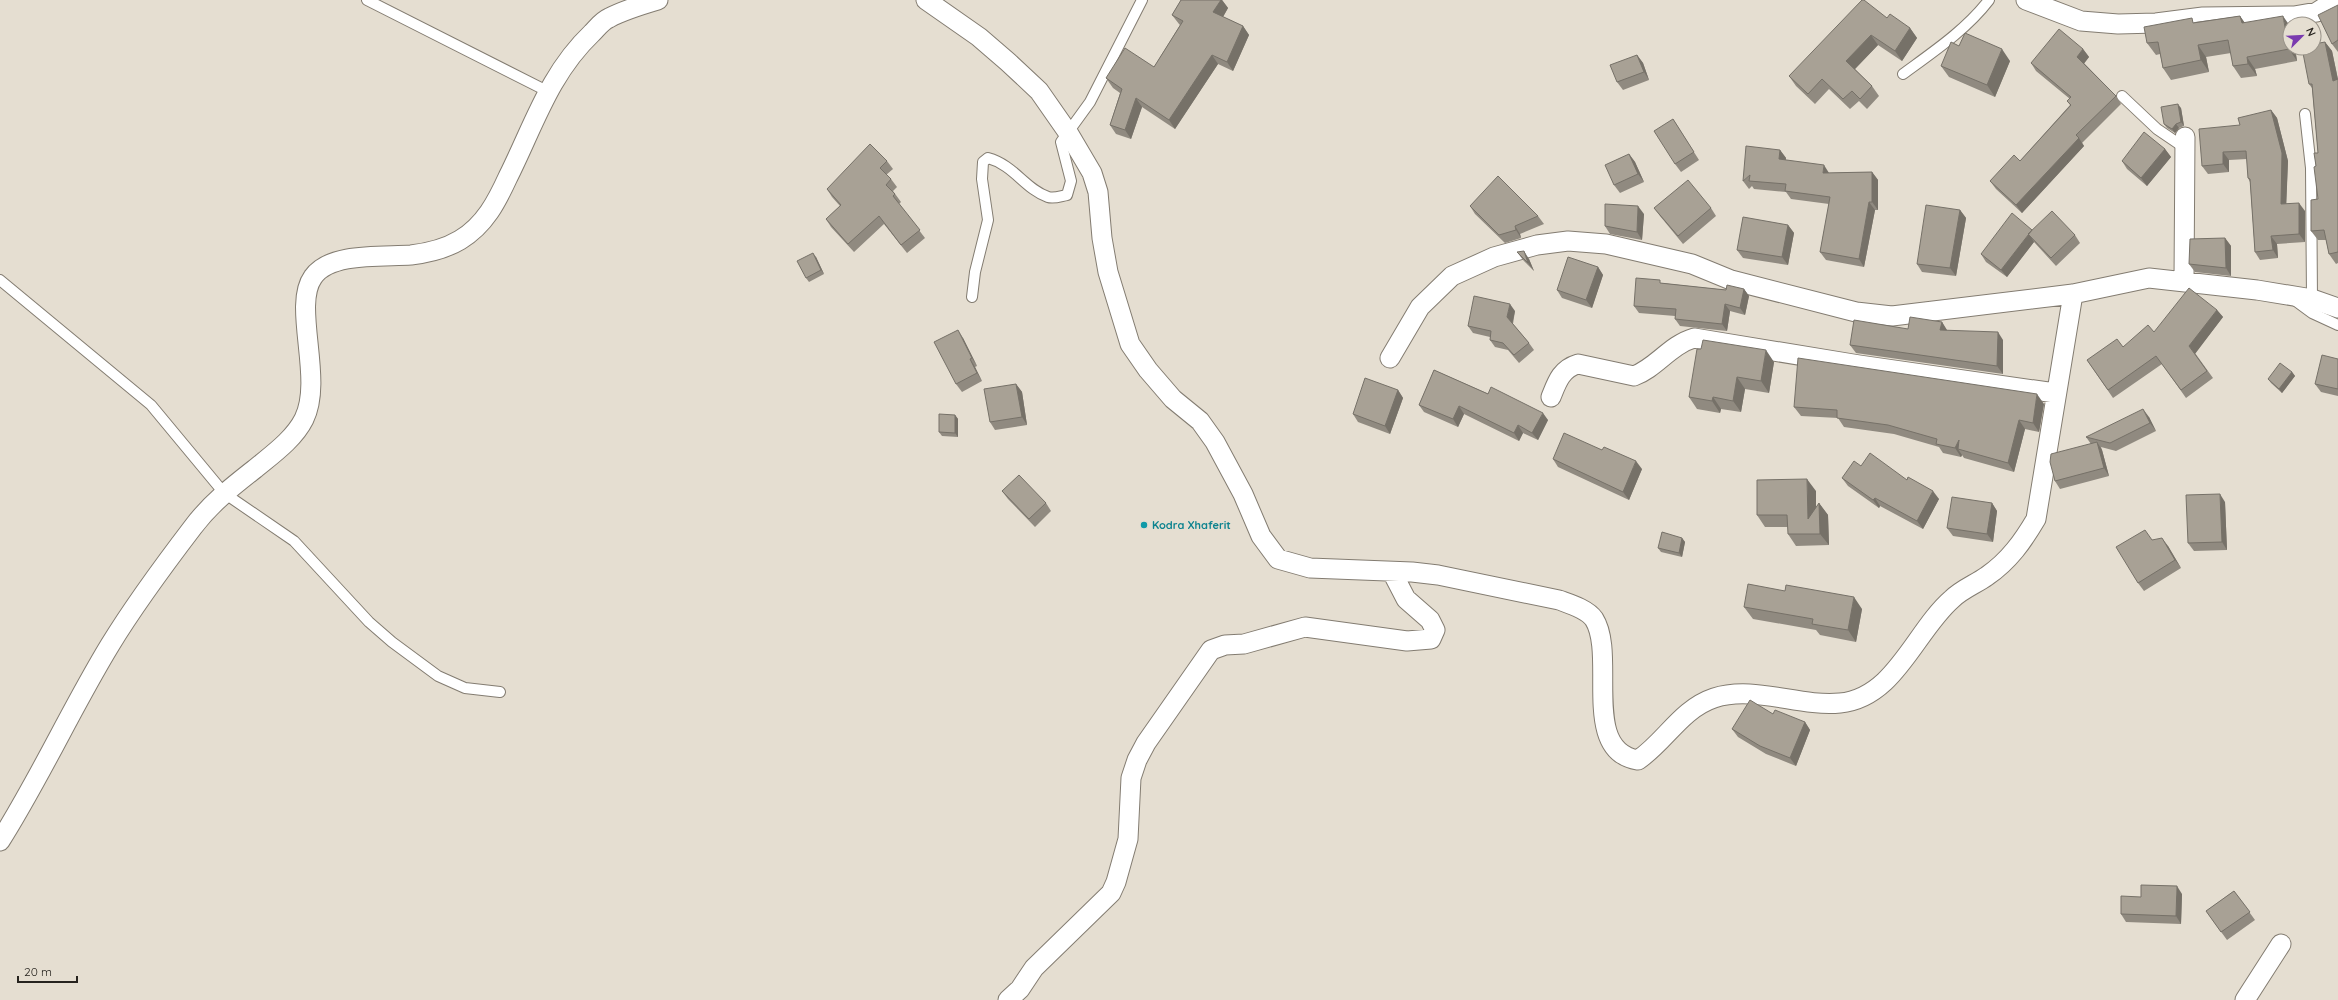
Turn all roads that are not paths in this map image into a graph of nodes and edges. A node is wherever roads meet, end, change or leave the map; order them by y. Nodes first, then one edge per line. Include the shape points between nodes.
1 (367, 0) edge
2 (658, 0) edge
3 (926, 0) edge
4 (1142, 0) edge
5 (1989, 0) edge
6 (2026, 0) edge
7 (2332, 0) edge
8 (1903, 74) dead end
9 (547, 91) junction
10 (2122, 96) dead end
11 (2305, 114) dead end
12 (1069, 134) junction
13 (2185, 143) joint
14 (0, 280) edge
15 (2184, 280) junction
16 (2073, 294) junction
17 (2288, 295) junction
18 (972, 297) dead end
19 (2312, 299) junction
20 (2338, 308) edge
21 (2338, 325) edge
22 (1390, 358) dead end
23 (2055, 393) junction
24 (1551, 397) dead end
25 (224, 493) junction
26 (1392, 572) junction
27 (500, 692) dead end
28 (0, 841) edge
29 (2281, 944) dead end
30 (1008, 1000) edge
31 (2246, 1000) edge

1 - 9 lane
2 - 9 street via 606,19 564,64
3 - 12 street via 980,37 1039,91
4 - 12 lane via 1090,102
5 - 8 lane via 1969,21
6 - 7 street via 2081,21 2118,24 2156,23 2203,17 2294,16 2317,12
9 - 25 street via 497,201 480,225 460,240 438,250 412,255 352,258 319,269 307,290 312,375 305,418 282,445
10 - 13 lane via 2157,129
11 - 19 lane via 2311,176
12 - 18 lane via 1061,142 1071,181 1067,195 1048,197 1001,161 988,158 983,162 982,179 988,220 975,272
12 - 26 street via 1092,173 1098,192 1108,272 1130,344 1153,376 1173,399 1200,421 1215,442 1268,547 1278,559 1310,568
13 - 15 street
14 - 25 lane via 151,405
15 - 16 street via 2149,278
15 - 17 street
16 - 22 street via 1892,316 1856,312 1731,280 1692,264 1606,244 1568,241 1537,245 1494,257 1452,276 1420,307
16 - 23 street
17 - 19 street
17 - 21 lane via 2312,313
19 - 20 street
23 - 24 street via 1694,338 1683,341 1642,373 1634,376 1578,364 1569,366 1561,374
23 - 26 street via 2036,519 2024,540 2009,558 1988,576 1952,598 1875,691 1841,703 1819,703 1754,695 1714,698 1684,716 1649,753 1638,760 1627,759 1616,752 1606,728 1602,654 1599,631 1593,618 1573,605 1559,600 1438,575
25 - 27 lane via 294,542 369,622 414,661 438,676 465,688
25 - 28 street via 194,525 109,646
26 - 30 street via 1406,599 1430,620 1435,630 1431,639 1407,641 1305,627 1244,644 1225,645 1211,650 1146,743 1137,760 1130,778 1128,839 1111,893 1053,948
29 - 31 street

